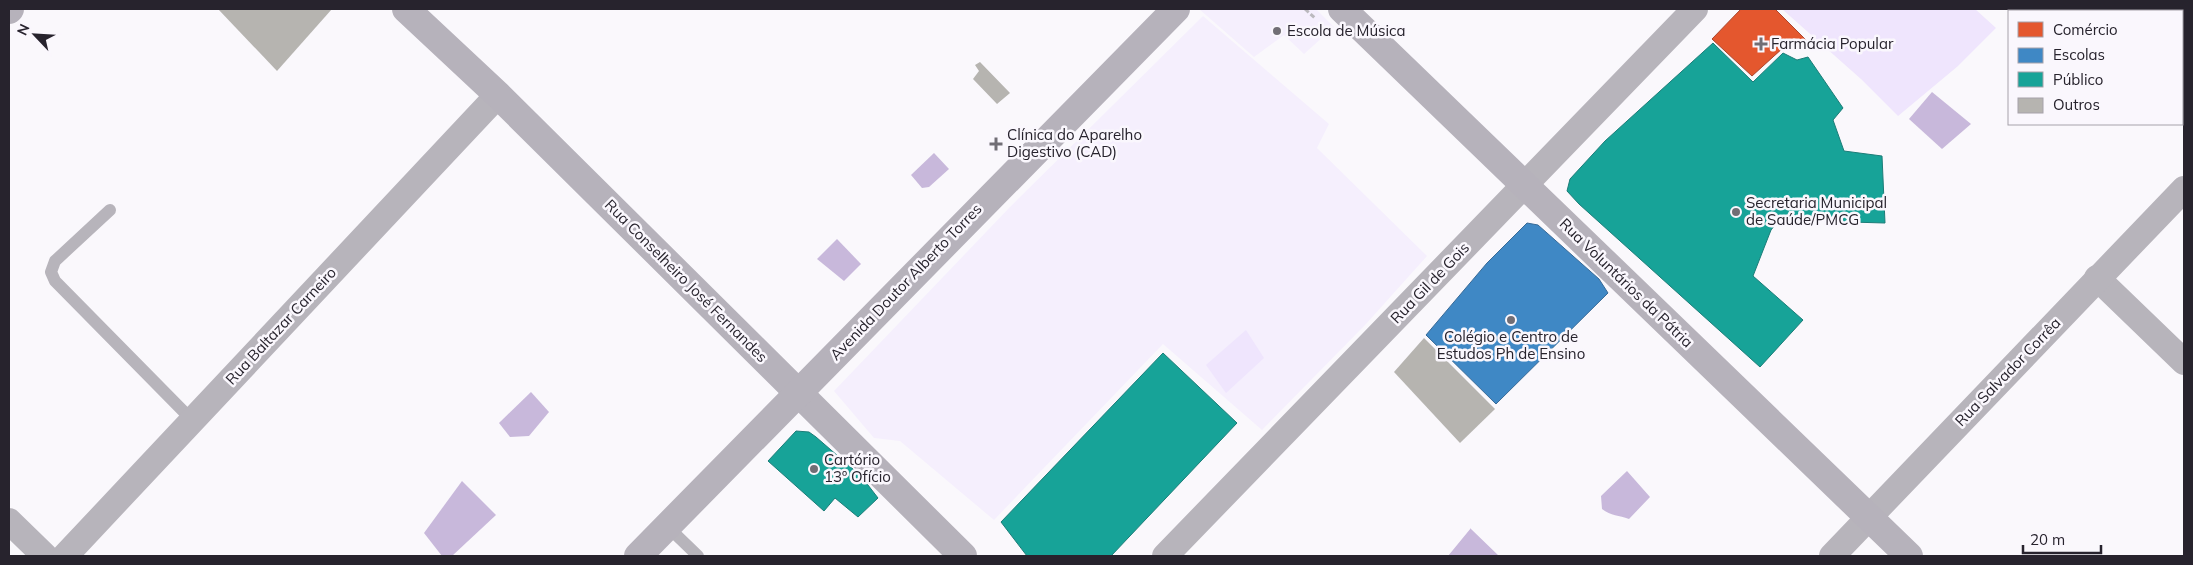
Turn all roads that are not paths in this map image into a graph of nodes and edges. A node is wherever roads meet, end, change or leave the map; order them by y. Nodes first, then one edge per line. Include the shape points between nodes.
1 (406, 9) edge
2 (1176, 9) edge
3 (1342, 9) edge
4 (1695, 9) edge
5 (498, 96) junction
6 (1524, 185) junction
7 (2184, 189) edge
8 (110, 210) dead end
9 (2097, 278) junction
10 (2184, 362) edge
11 (798, 393) junction
12 (192, 420) junction
13 (1870, 517) junction
14 (9, 521) edge
15 (667, 526) junction
16 (45, 556) edge
17 (64, 556) edge
18 (638, 556) edge
19 (698, 556) edge
20 (963, 556) edge
21 (1165, 556) edge
22 (1832, 556) edge
23 (1909, 556) edge

1 - 5 main road, Rua Conselheiro José Fernandes
2 - 11 main road, Avenida Doutor Alberto Torres
3 - 6 main road, Rua Voluntários da Pátria
4 - 6 street, Rua Gil de Gois
5 - 11 main road, Rua Conselheiro José Fernandes
5 - 12 street, Rua Baltazar Carneiro
6 - 13 main road, Rua Voluntários da Pátria
6 - 21 street, Rua Gil de Gois
7 - 9 street, Rua Salvador Corrêa
8 - 12 lane via 55,261 51,272 55,282
9 - 10 street
9 - 13 street, Rua Salvador Corrêa
11 - 15 main road, Avenida Doutor Alberto Torres
11 - 20 main road, Rua Conselheiro José Fernandes
12 - 17 street, Rua Baltazar Carneiro
13 - 22 street, Rua Salvador Corrêa
13 - 23 main road, Rua Voluntários da Pátria
14 - 16 street
15 - 18 main road, Avenida Doutor Alberto Torres
15 - 19 lane

